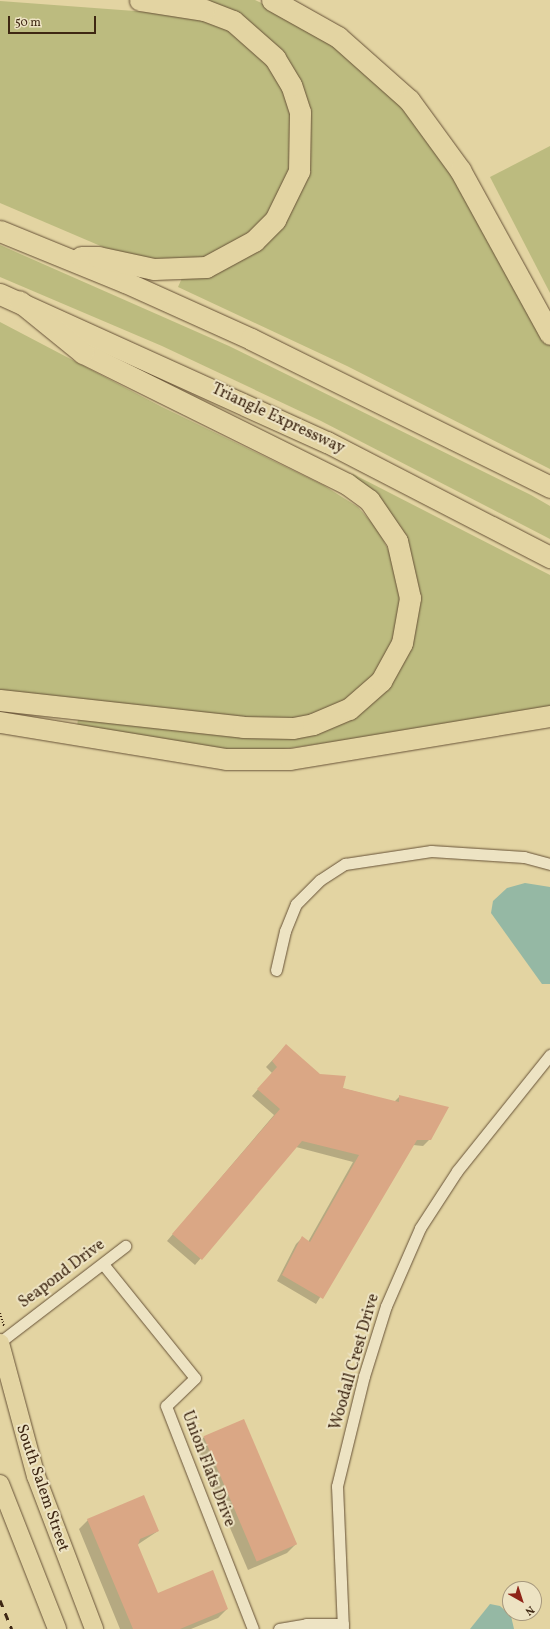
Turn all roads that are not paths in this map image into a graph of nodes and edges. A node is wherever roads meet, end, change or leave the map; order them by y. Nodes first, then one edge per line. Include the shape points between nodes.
1 (140, 0) edge
2 (272, 0) edge
3 (0, 231) edge
4 (60, 256) junction
5 (0, 294) edge
6 (19, 301) junction
7 (550, 334) edge
8 (550, 487) edge
9 (550, 557) edge
10 (0, 700) edge
11 (550, 716) edge
12 (0, 722) edge
13 (550, 864) edge
14 (276, 970) dead end
15 (550, 1055) edge
16 (125, 1246) dead end
17 (103, 1264) junction
18 (0, 1343) edge
19 (0, 1484) edge
20 (343, 1626) edge
21 (57, 1629) edge
22 (94, 1629) edge
23 (253, 1629) edge
24 (279, 1629) edge

1 - 4 highway via 204,10 233,21 276,58 291,85 300,112 299,171 275,220 254,241 206,267 154,269 98,256
2 - 7 highway via 338,36 409,100 460,170
3 - 4 highway
4 - 8 highway via 132,285 344,382
5 - 6 highway, Triangle Expressway
6 - 9 highway, Triangle Expressway via 327,442
6 - 10 highway via 83,353 353,488 385,518 397,541 410,598 402,643 381,681 349,709 313,724 293,728 243,727
11 - 12 highway via 290,759 226,760
13 - 14 street via 524,857 431,851 346,864 320,880 296,904 285,931
15 - 20 street, Woodall Crest Drive via 457,1171 428,1215 386,1306 364,1376 337,1486
16 - 17 street, Seapond Drive
17 - 18 street, Seapond Drive
17 - 23 street, Union Flats Drive via 195,1378 166,1406
18 - 22 main road, South Salem Street via 36,1476
19 - 21 main road
20 - 24 street via 306,1624

